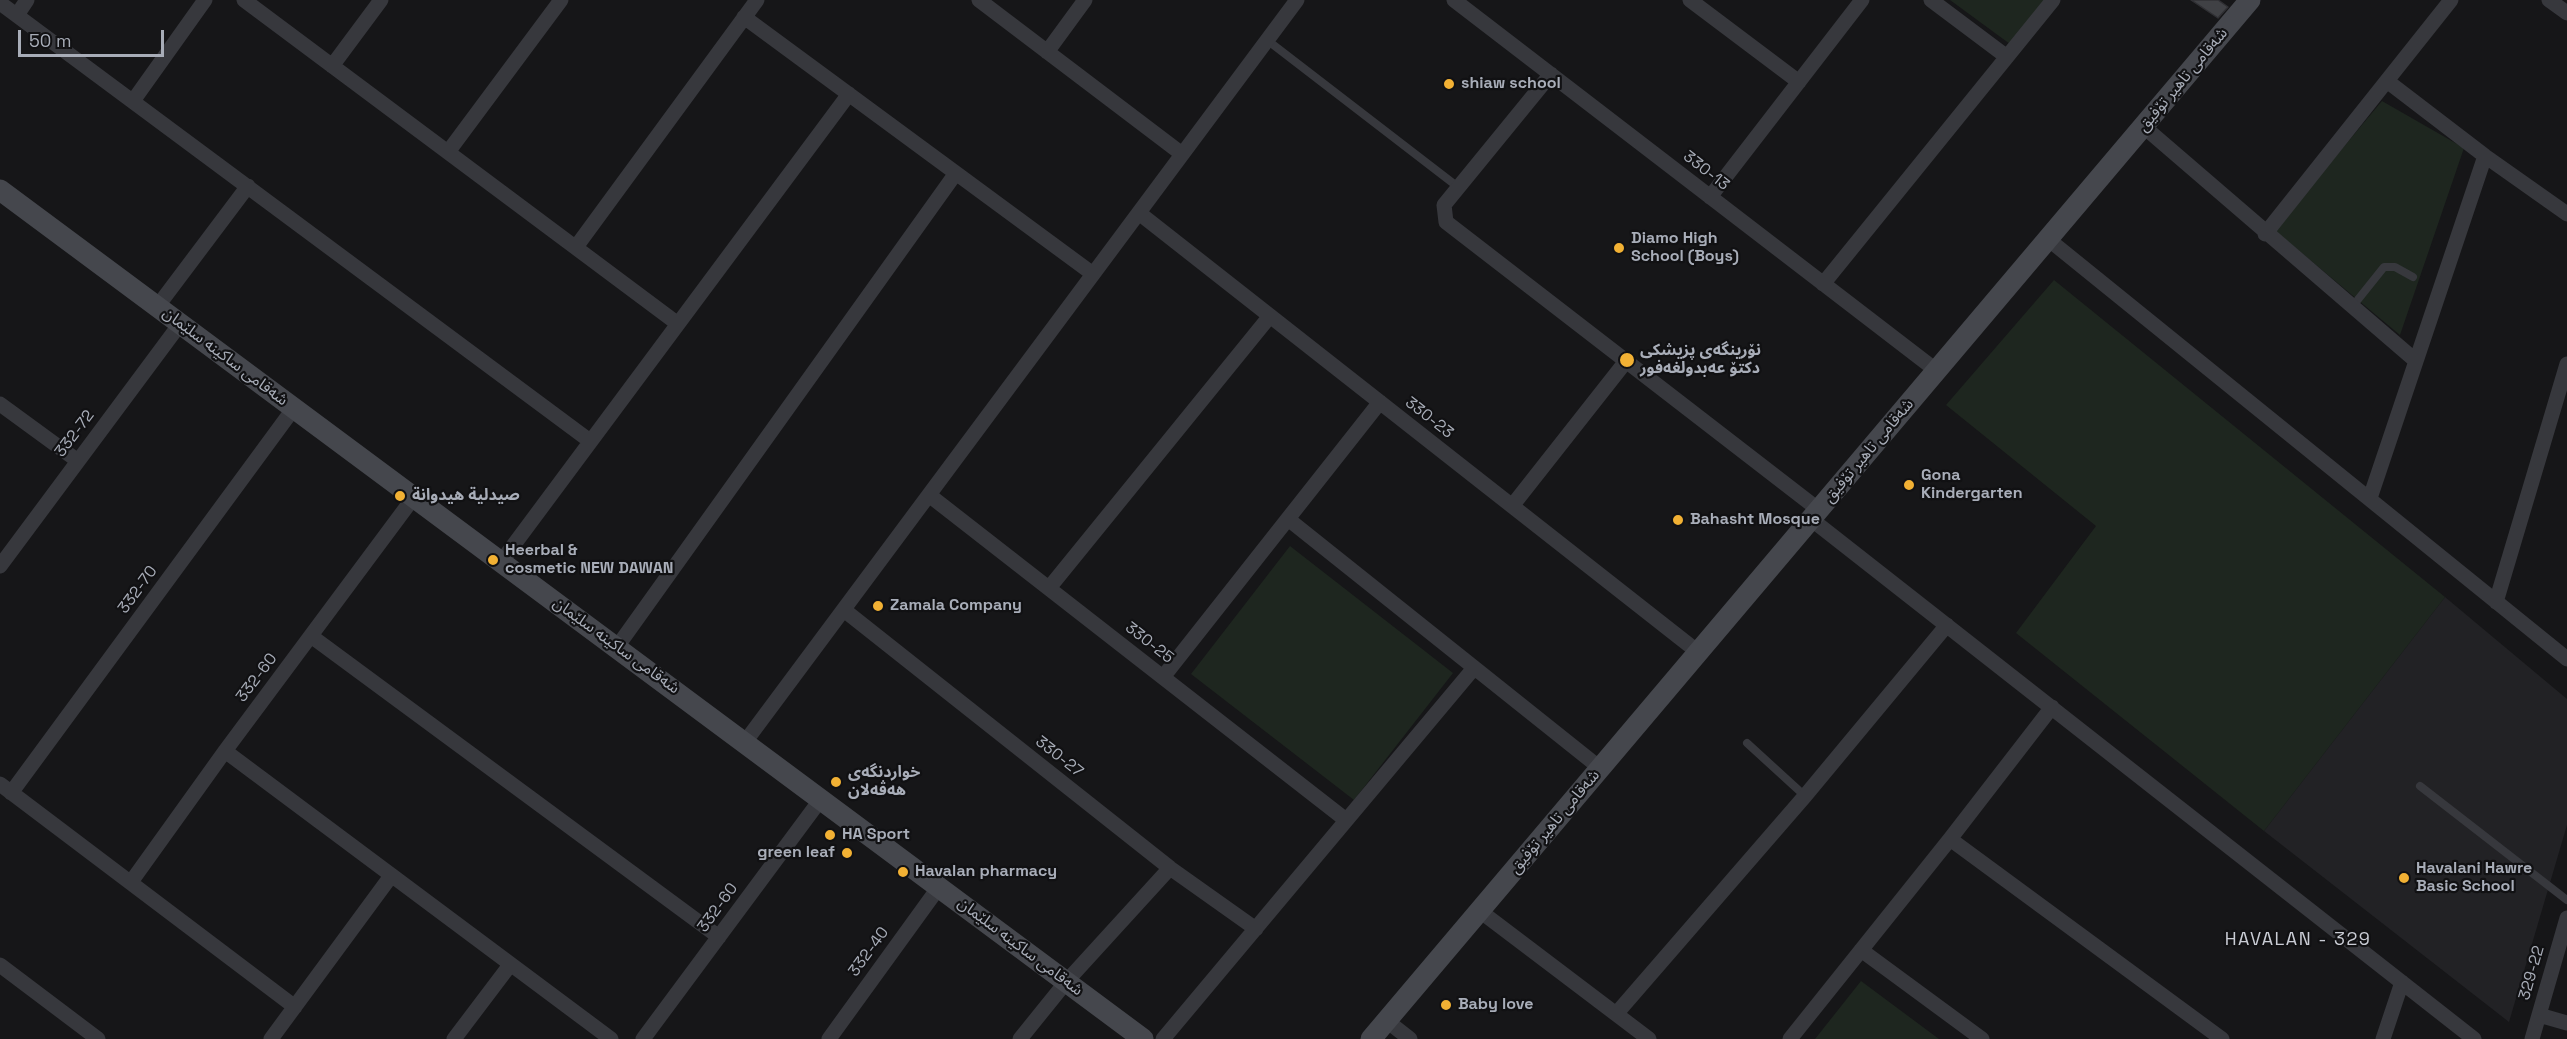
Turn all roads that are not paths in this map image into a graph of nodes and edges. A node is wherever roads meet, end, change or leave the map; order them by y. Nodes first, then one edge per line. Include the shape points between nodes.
1 (27, 0) edge
2 (205, 0) edge
3 (244, 0) edge
4 (381, 0) edge
5 (561, 0) edge
6 (757, 0) edge
7 (979, 0) edge
8 (1085, 0) edge
9 (1297, 0) edge
10 (1454, 0) edge
11 (1690, 0) edge
12 (1862, 0) edge
13 (1932, 0) edge
14 (2053, 0) edge
15 (2250, 0) edge
16 (2451, 0) edge
17 (2549, 0) edge
18 (0, 3) edge
19 (2567, 13) edge
20 (17, 15) junction
21 (744, 17) junction
22 (1267, 40) junction
23 (1047, 52) junction
24 (2007, 57) junction
25 (332, 66) junction
26 (1551, 74) junction
27 (2387, 81) junction
28 (1799, 82) junction
29 (849, 94) junction
30 (134, 101) junction
31 (2143, 126) junction
32 (448, 152) junction
33 (1182, 154) junction
34 (2485, 156) junction
35 (956, 173) junction
36 (248, 186) junction
37 (1458, 187) junction
38 (0, 190) edge
39 (1710, 197) junction
40 (1139, 213) junction
41 (2567, 214) edge
42 (2265, 234) junction
43 (2048, 239) junction
44 (576, 247) junction
45 (1093, 274) junction
46 (2413, 277) dead end
47 (1823, 284) junction
48 (157, 307) junction
49 (2352, 307) junction
50 (1270, 316) junction
51 (180, 324) junction
52 (678, 324) junction
53 (1627, 360) junction
54 (2416, 361) junction
55 (2567, 364) edge
56 (1937, 371) junction
57 (1380, 402) junction
58 (0, 404) edge
59 (294, 408) junction
60 (590, 441) junction
61 (78, 461) junction
62 (929, 495) junction
63 (414, 497) junction
64 (2370, 498) junction
65 (1512, 506) junction
66 (1815, 514) junction
67 (1288, 519) junction
68 (501, 562) junction
69 (0, 566) edge
70 (1049, 588) junction
71 (2496, 602) junction
72 (844, 610) junction
73 (1947, 625) junction
74 (311, 636) junction
75 (617, 647) junction
76 (1698, 652) junction
77 (2567, 659) edge
78 (1474, 668) junction
79 (1163, 677) junction
80 (2052, 707) junction
81 (745, 742) junction
82 (1747, 744) dead end
83 (225, 751) junction
84 (1600, 768) junction
85 (2420, 786) dead end
86 (6, 789) edge
87 (1804, 796) junction
88 (821, 799) junction
89 (1346, 820) junction
90 (1950, 839) junction
91 (1170, 868) junction
92 (391, 876) junction
93 (131, 882) junction
94 (939, 887) junction
95 (2567, 900) edge
96 (1480, 911) junction
97 (2567, 918) edge
98 (1256, 928) junction
99 (719, 937) junction
100 (1861, 950) junction
101 (0, 965) edge
102 (510, 965) junction
103 (1066, 982) junction
104 (2402, 982) junction
105 (295, 1007) junction
106 (1616, 1014) junction
107 (2539, 1015) junction
108 (1387, 1021) junction
109 (2567, 1023) edge
110 (1978, 1038) edge
111 (98, 1039) edge
112 (271, 1039) edge
113 (454, 1039) edge
114 (611, 1039) edge
115 (643, 1039) edge
116 (829, 1039) edge
117 (1020, 1039) edge
118 (1143, 1039) edge
119 (1163, 1039) edge
120 (1371, 1039) edge
121 (1410, 1039) edge
122 (1649, 1039) edge
123 (1790, 1039) edge
124 (2222, 1039) edge
125 (2383, 1039) edge
126 (2474, 1039) edge
127 (2532, 1039) edge

1 - 20 street
2 - 30 street
3 - 25 street
4 - 25 street
5 - 32 street
6 - 21 street
7 - 23 street
8 - 23 street
9 - 22 street
10 - 26 street, 330-13
11 - 28 street
12 - 28 street
13 - 24 street
14 - 24 street
15 - 31 street, شەقامی تاهیر تۆفیق
16 - 27 street
17 - 19 street
18 - 20 street
20 - 30 street
21 - 29 street
21 - 44 street
22 - 33 street
22 - 37 lane
23 - 33 street
24 - 47 street
25 - 32 street
26 - 37 street
26 - 39 street, 330-13
27 - 34 street
27 - 42 street
28 - 39 street
29 - 35 street
29 - 52 street
30 - 36 street
31 - 42 street
31 - 43 street, شەقامی تاهیر تۆفیق
32 - 44 street
33 - 40 street
34 - 41 street
34 - 54 street
35 - 45 street
35 - 75 street
36 - 48 street
36 - 60 street
37 - 53 street via 1444,205 1446,222
38 - 48 street, شەقامی ساکینە سلێمان
39 - 47 street, 330-13
40 - 45 street
40 - 50 street, 330-23
42 - 49 street
43 - 56 street, شەقامی تاهیر تۆفیق
43 - 64 street
44 - 52 street
45 - 62 street
46 - 49 lane via 2395,267 2384,267
47 - 56 street, 330-13
48 - 51 street, شەقامی ساکینە سلێمان
49 - 54 street
50 - 57 street, 330-23
50 - 70 street
51 - 59 street, شەقامی ساکینە سلێمان
51 - 61 street, 332-72
52 - 60 street
53 - 65 street
53 - 66 street
54 - 64 street
55 - 71 street
56 - 66 street, شەقامی تاهیر تۆفیق
57 - 65 street, 330-23
57 - 67 street
58 - 61 street
59 - 63 street, شەقامی ساکینە سلێمان
59 - 86 street, 332-70
60 - 68 street
61 - 69 street, 332-72
62 - 70 street, 330-25
62 - 72 street
63 - 68 street, شەقامی ساکینە سلێمان
63 - 74 street, 332-60
64 - 71 street
65 - 76 street, 330-23
66 - 73 street
66 - 76 street, شەقامی تاهیر تۆفیق
67 - 78 street
67 - 79 street
68 - 75 street, شەقامی ساکینە سلێمان
70 - 79 street, 330-25
71 - 77 street
72 - 81 street
72 - 91 street, 330-27
73 - 80 street
73 - 87 street
74 - 83 street, 332-60
74 - 99 street
75 - 81 street, شەقامی ساکینە سلێمان
76 - 84 street, شەقامی تاهیر تۆفیق
78 - 84 street
78 - 89 street
79 - 89 street, 330-25
80 - 90 street
80 - 104 street
81 - 88 street, شەقامی ساکینە سلێمان
82 - 87 lane
83 - 92 street
83 - 93 street, 332-60
84 - 96 street, شەقامی تاهیر تۆفیق
85 - 95 lane
86 - 93 street
87 - 106 street
88 - 94 street, شەقامی ساکینە سلێمان
88 - 99 street, 332-60
89 - 98 street
90 - 100 street
90 - 124 street
91 - 98 street, 330-27
91 - 103 street
92 - 102 street
92 - 105 street
93 - 105 street
94 - 103 street, شەقامی ساکینە سلێمان
94 - 116 street, 332-40
96 - 106 street
96 - 108 street, شەقامی تاهیر تۆفیق
97 - 107 street, 329-22
98 - 119 street
99 - 115 street, 332-60
100 - 110 street
100 - 123 street
101 - 111 street
102 - 113 street
102 - 114 street
103 - 117 street
103 - 118 street, شەقامی ساکینە سلێمان
104 - 125 street
104 - 126 street
105 - 112 street
106 - 122 street
107 - 109 street
107 - 127 street, 329-22
108 - 120 street, شەقامی تاهیر تۆفیق
108 - 121 street

